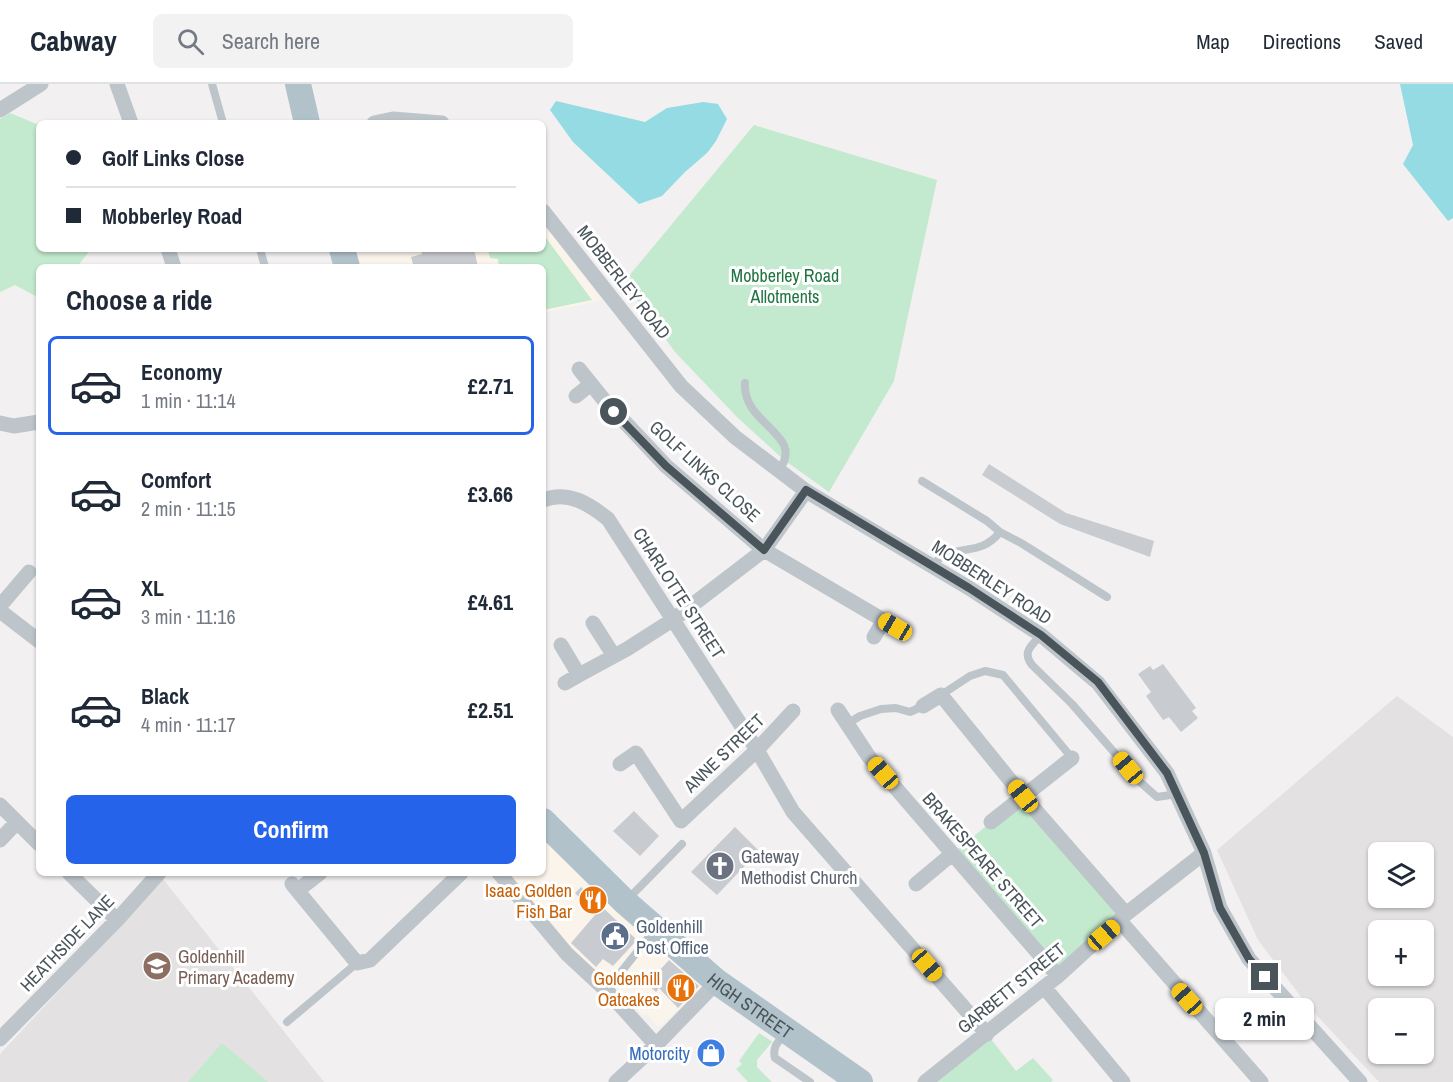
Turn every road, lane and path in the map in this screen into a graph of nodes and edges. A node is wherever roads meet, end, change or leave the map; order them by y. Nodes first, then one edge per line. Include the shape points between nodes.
1 (41, 84) edge
2 (117, 84) edge
3 (212, 84) edge
4 (298, 84) edge
5 (0, 110) edge
6 (130, 120) edge
7 (223, 120) edge
8 (306, 120) edge
9 (388, 120) edge
10 (405, 120) edge
11 (546, 215) edge
12 (579, 369) dead end
13 (745, 383) dead end
14 (591, 384) junction
15 (576, 396) dead end
16 (36, 422) edge
17 (0, 423) edge
18 (779, 470) junction
19 (922, 481) dead end
20 (806, 490) junction
21 (546, 500) edge
22 (1000, 532) junction
23 (764, 550) junction
24 (932, 566) junction
25 (29, 572) dead end
26 (1107, 597) dead end
27 (0, 606) edge
28 (0, 610) edge
29 (674, 619) junction
30 (593, 623) dead end
31 (1041, 635) junction
32 (874, 637) dead end
33 (36, 639) edge
34 (561, 645) dead end
35 (614, 656) junction
36 (579, 675) junction
37 (565, 683) dead end
38 (941, 694) junction
39 (923, 706) joint
40 (838, 710) dead end
41 (793, 711) dead end
42 (847, 724) junction
43 (757, 750) junction
44 (1072, 758) joint
45 (620, 764) dead end
46 (1177, 794) junction
47 (1023, 796) junction
48 (0, 805) edge
49 (17, 822) junction
50 (991, 822) dead end
51 (546, 824) edge
52 (0, 840) edge
53 (36, 841) edge
54 (682, 844) dead end
55 (1204, 853) junction
56 (952, 854) junction
57 (72, 876) edge
58 (156, 876) edge
59 (315, 876) edge
60 (458, 876) edge
61 (502, 876) edge
62 (915, 884) dead end
63 (625, 902) junction
64 (1123, 918) junction
65 (117, 921) junction
66 (656, 929) junction
67 (357, 963) junction
68 (621, 972) dead end
69 (1058, 976) junction
70 (717, 982) junction
71 (1044, 987) junction
72 (287, 1022) dead end
73 (788, 1031) junction
74 (987, 1034) junction
75 (0, 1039) edge
76 (656, 1045) junction
77 (616, 1082) edge
78 (810, 1082) edge
79 (860, 1082) edge
80 (926, 1082) edge
81 (1123, 1082) edge
82 (1261, 1082) edge
83 (1360, 1082) edge

1 - 5 street
2 - 6 street
3 - 7 lane
4 - 8 main road
9 - 10 street
11 - 18 street, MOBBERLEY ROAD via 681,386 735,437
12 - 14 street, GOLF LINKS CLOSE
13 - 18 lane via 744,394 753,410 785,446 786,461
14 - 15 street
14 - 23 street, GOLF LINKS CLOSE via 666,466
16 - 17 street via 14,426
18 - 20 street, MOBBERLEY ROAD
19 - 22 lane
20 - 23 street
20 - 24 street, MOBBERLEY ROAD
21 - 29 street, CHARLOTTE STREET via 570,496 608,519
22 - 24 lane via 984,547 940,556
22 - 26 lane
23 - 29 street
23 - 32 street, GOLF LINKS CLOSE via 889,624
24 - 31 street, MOBBERLEY ROAD
25 - 27 street
28 - 33 street
29 - 35 street
29 - 43 street, CHARLOTTE STREET
30 - 35 street
31 - 46 street, MOBBERLEY ROAD via 1098,682 1167,773
31 - 46 lane via 1027,650 1027,658 1140,783 1157,797
34 - 36 street
35 - 36 street
36 - 37 street
38 - 39 street
38 - 44 lane via 985,671 1003,675
38 - 47 street
39 - 42 lane via 910,712 881,709
40 - 42 street, BRAKESPEARE STREET
41 - 43 street, ANNE STREET
42 - 56 street, BRAKESPEARE STREET via 869,757
43 - 45 street, ANNE STREET via 729,782 681,821 636,753
43 - 74 street, CHARLOTTE STREET via 792,812
44 - 47 street
46 - 55 street, MOBBERLEY ROAD
47 - 50 street
47 - 64 street
48 - 49 street
49 - 52 street
49 - 53 street
51 - 63 main road, HIGH STREET
54 - 63 lane
55 - 64 street, GARBETT STREET
55 - 83 street, MOBBERLEY ROAD via 1220,908 1249,959
56 - 62 street
56 - 69 street, BRAKESPEARE STREET
57 - 65 street
58 - 65 street, HEATHSIDE LANE
59 - 67 street via 295,887
60 - 67 street via 370,960
61 - 76 street via 567,954
63 - 66 main road, HIGH STREET
64 - 69 street, GARBETT STREET
64 - 82 street
65 - 75 street, HEATHSIDE LANE
66 - 68 lane
66 - 70 main road, HIGH STREET
67 - 72 lane
69 - 71 street, GARBETT STREET
70 - 73 main road, HIGH STREET
70 - 76 street
71 - 74 street, GARBETT STREET
71 - 81 street
73 - 78 lane via 776,1044 775,1058
73 - 79 main road, HIGH STREET
74 - 80 street, GARBETT STREET
76 - 77 street

